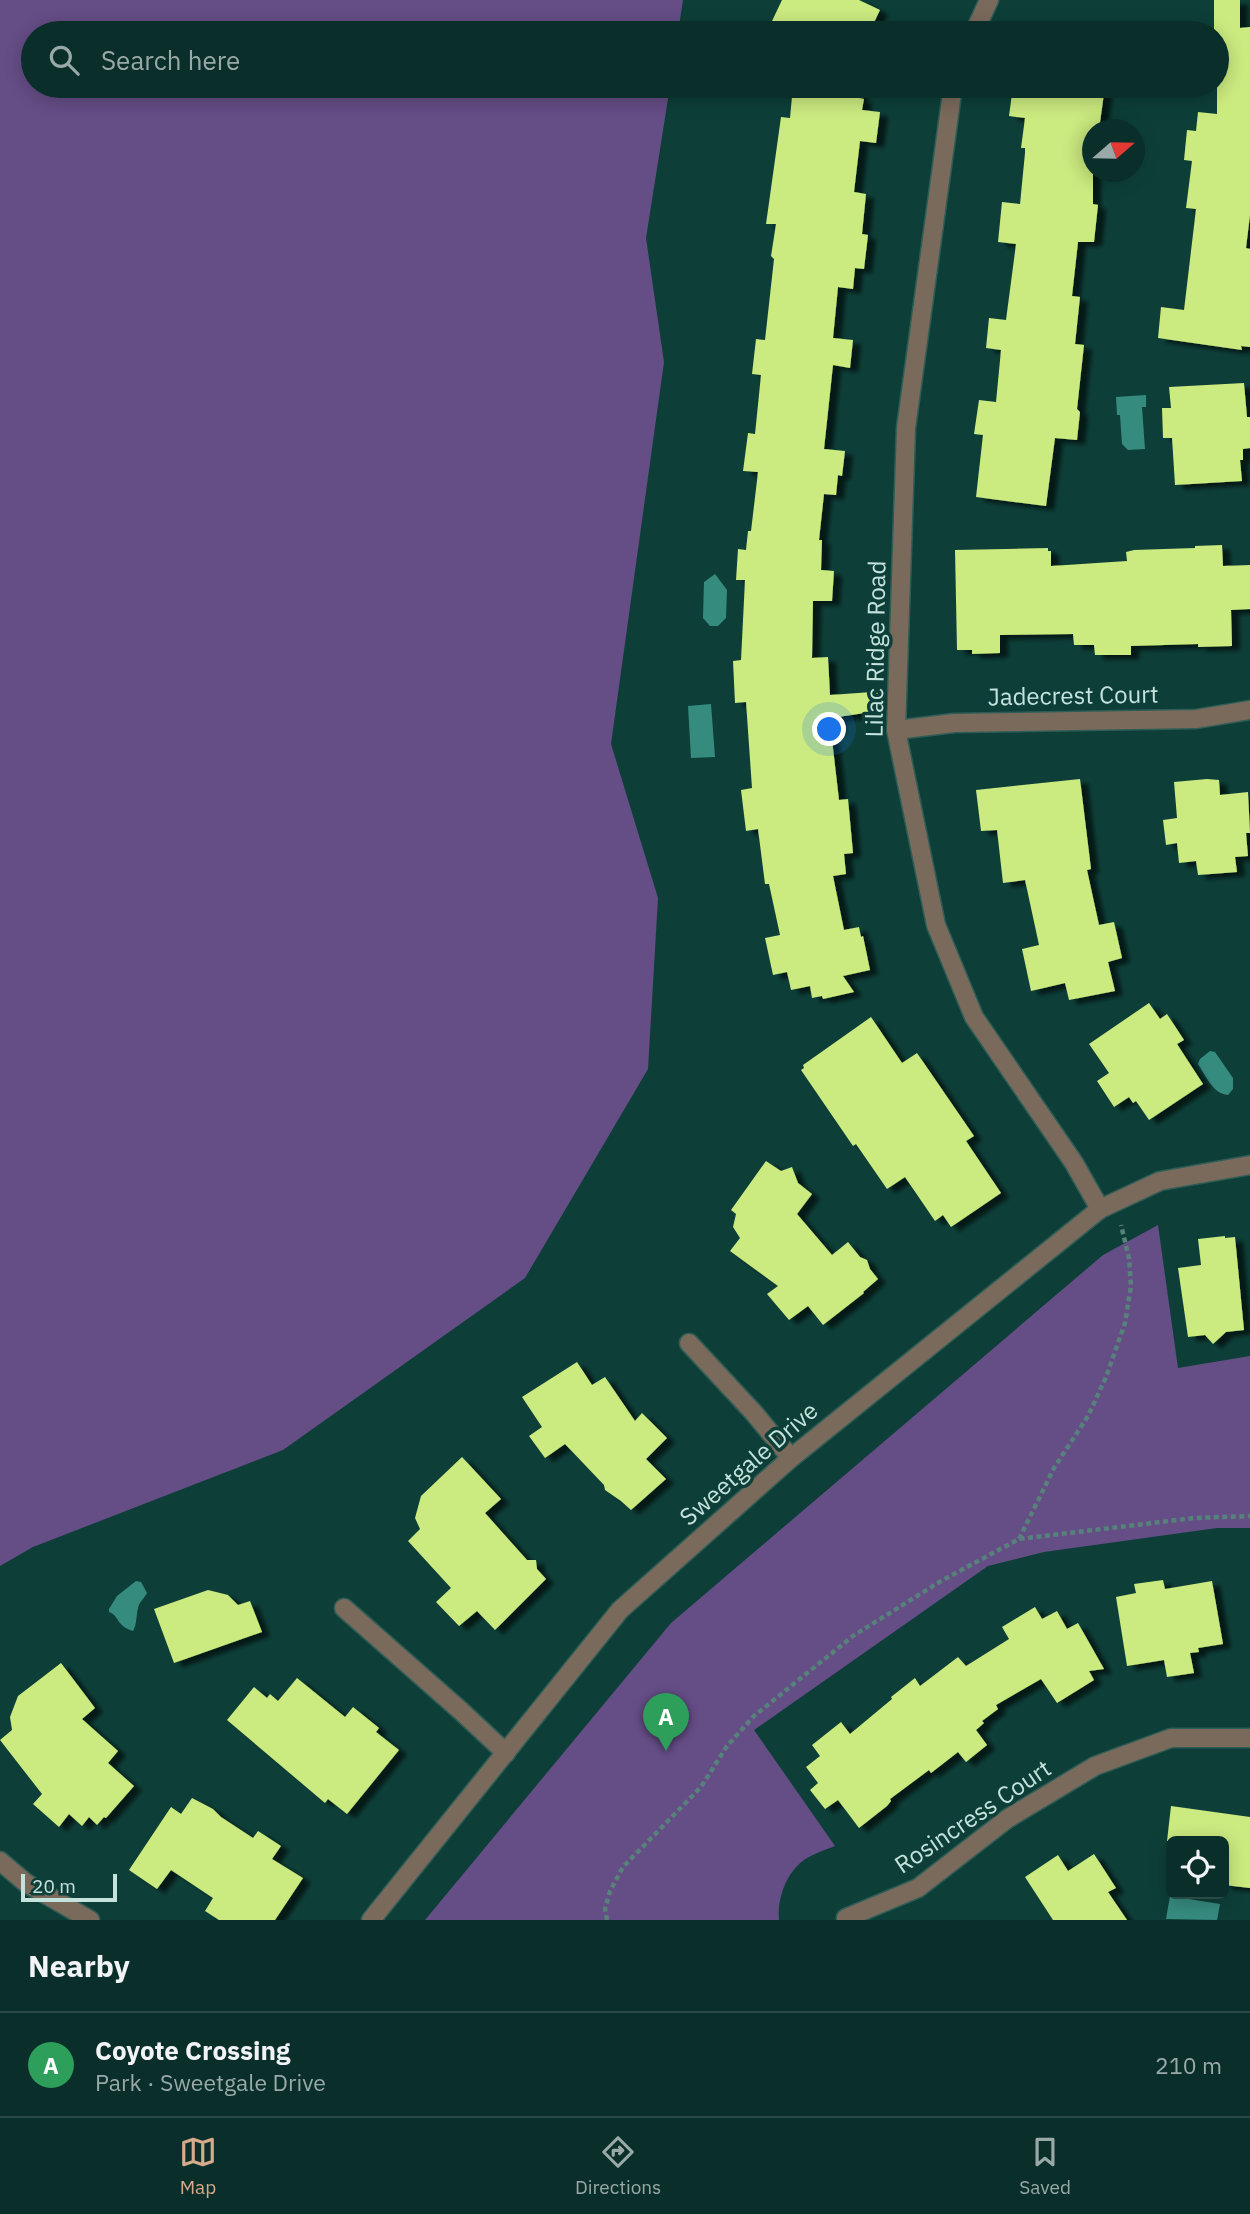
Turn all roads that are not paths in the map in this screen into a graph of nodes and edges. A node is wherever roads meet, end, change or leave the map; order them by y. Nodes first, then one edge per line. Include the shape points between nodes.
1 (989, 0) edge
2 (979, 21) edge
3 (951, 98) edge
4 (1250, 710) edge
5 (896, 730) junction
6 (1250, 1165) edge
7 (1108, 1205) junction
8 (689, 1343) dead end
9 (791, 1458) junction
10 (344, 1608) dead end
11 (1250, 1738) edge
12 (506, 1753) junction
13 (0, 1861) edge
14 (846, 1918) dead end
15 (90, 1920) edge
16 (371, 1920) edge

1 - 2 street
3 - 5 street, Lilac Ridge Road via 906,428
4 - 5 street, Jadecrest Court via 1196,719 954,723
5 - 7 street, Lilac Ridge Road via 936,925 974,1017
6 - 7 street, Sweetgale Drive via 1160,1181
7 - 9 street, Sweetgale Drive
8 - 9 street
9 - 12 street, Sweetgale Drive via 620,1609
10 - 12 street
11 - 14 street, Rosincress Court via 1171,1738 1096,1766 1007,1819 918,1888
12 - 16 street, Sweetgale Drive
13 - 15 street via 26,1883

